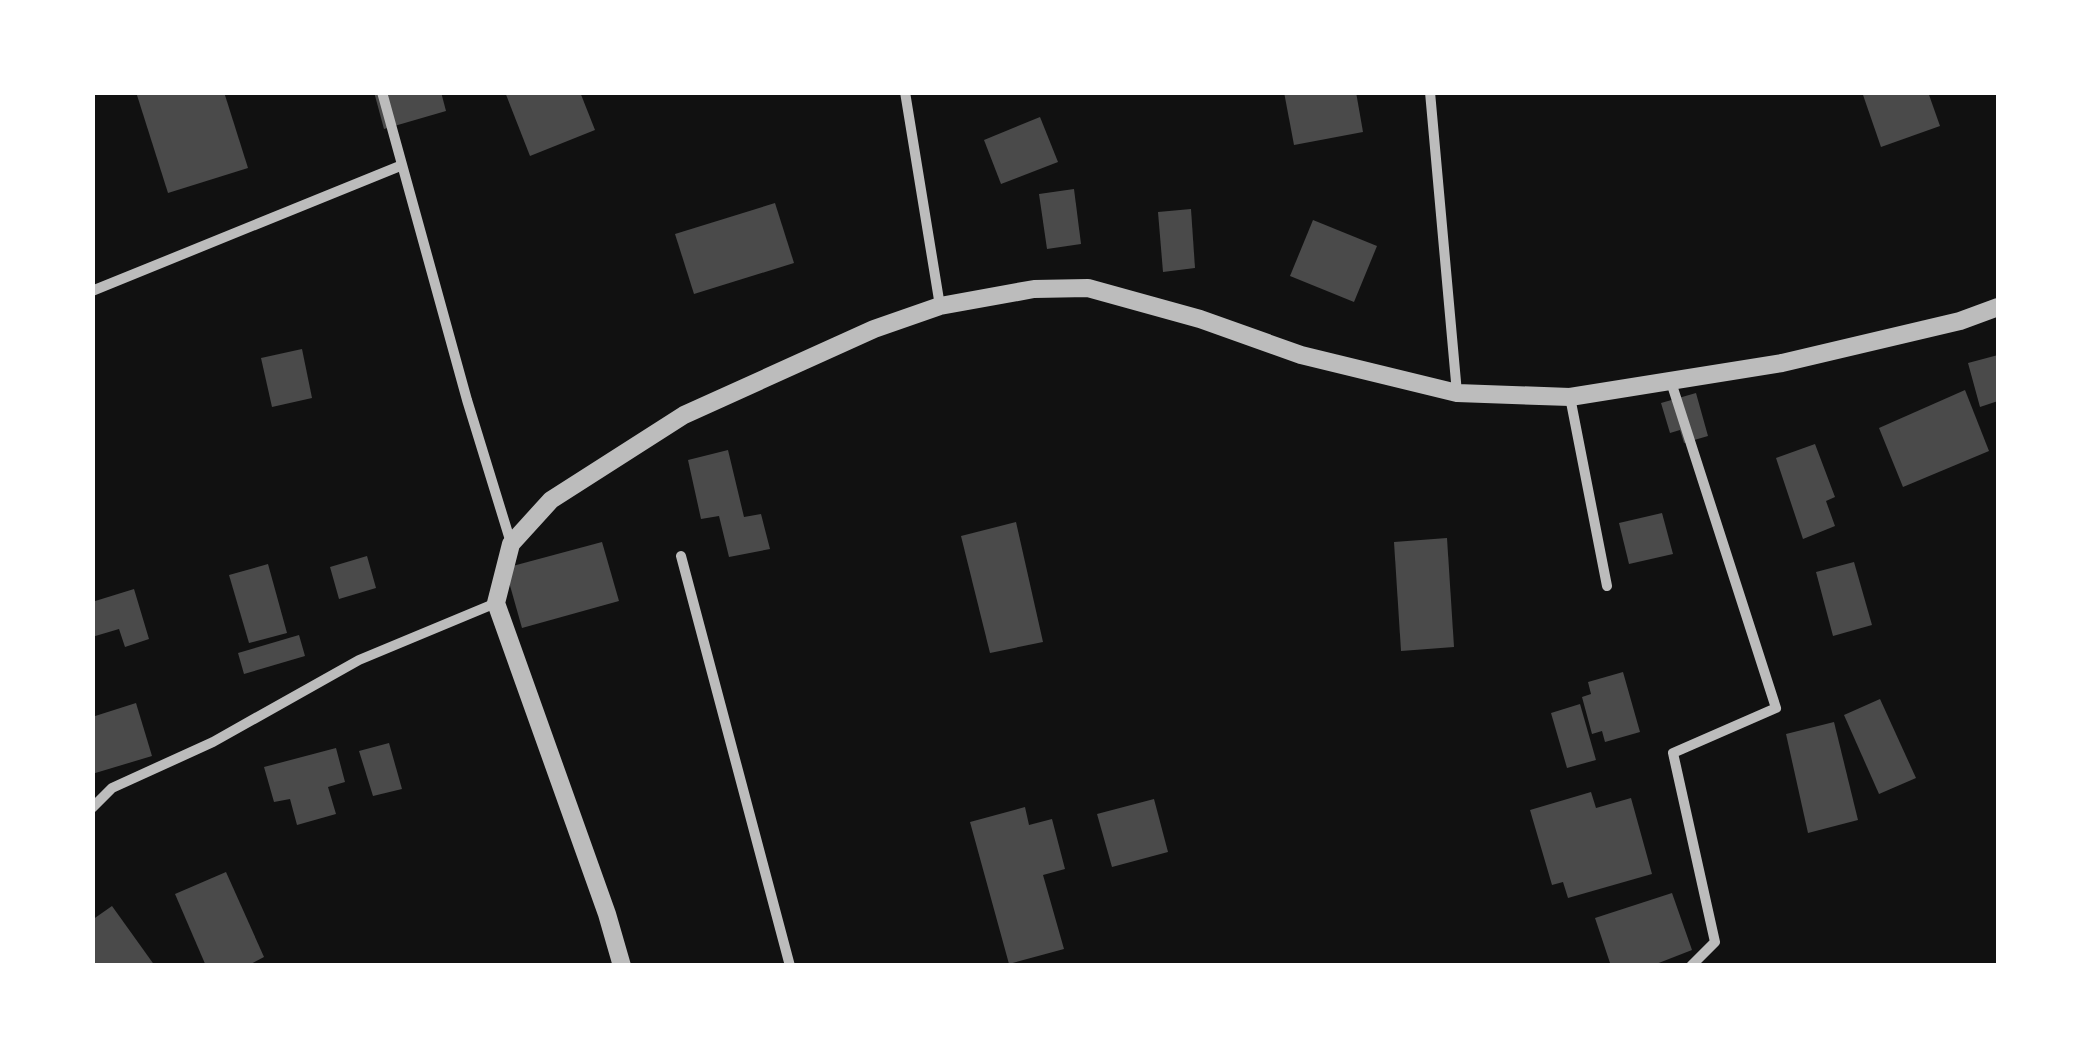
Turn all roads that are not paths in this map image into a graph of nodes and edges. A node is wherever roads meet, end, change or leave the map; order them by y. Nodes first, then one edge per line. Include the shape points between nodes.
1 (382, 92) edge
2 (905, 92) edge
3 (1430, 92) edge
4 (400, 166) junction
5 (92, 292) edge
6 (940, 306) junction
7 (1998, 307) edge
8 (1671, 382) junction
9 (1457, 393) junction
10 (1570, 397) junction
11 (511, 544) junction
12 (682, 556) dead end
13 (1607, 586) dead end
14 (496, 603) junction
15 (92, 808) edge
16 (622, 966) edge
17 (790, 966) edge
18 (1691, 966) edge

1 - 4 street
2 - 6 street
3 - 9 street
4 - 5 street
4 - 11 street
6 - 9 street via 1034,289 1088,288 1301,355
6 - 11 street via 684,415 551,500
7 - 8 street via 1782,363
8 - 10 street
8 - 18 street via 1776,708 1674,753 1715,942
9 - 10 street
10 - 13 street
11 - 14 street
12 - 17 street
14 - 15 street via 359,660 213,742 112,788
14 - 16 street

